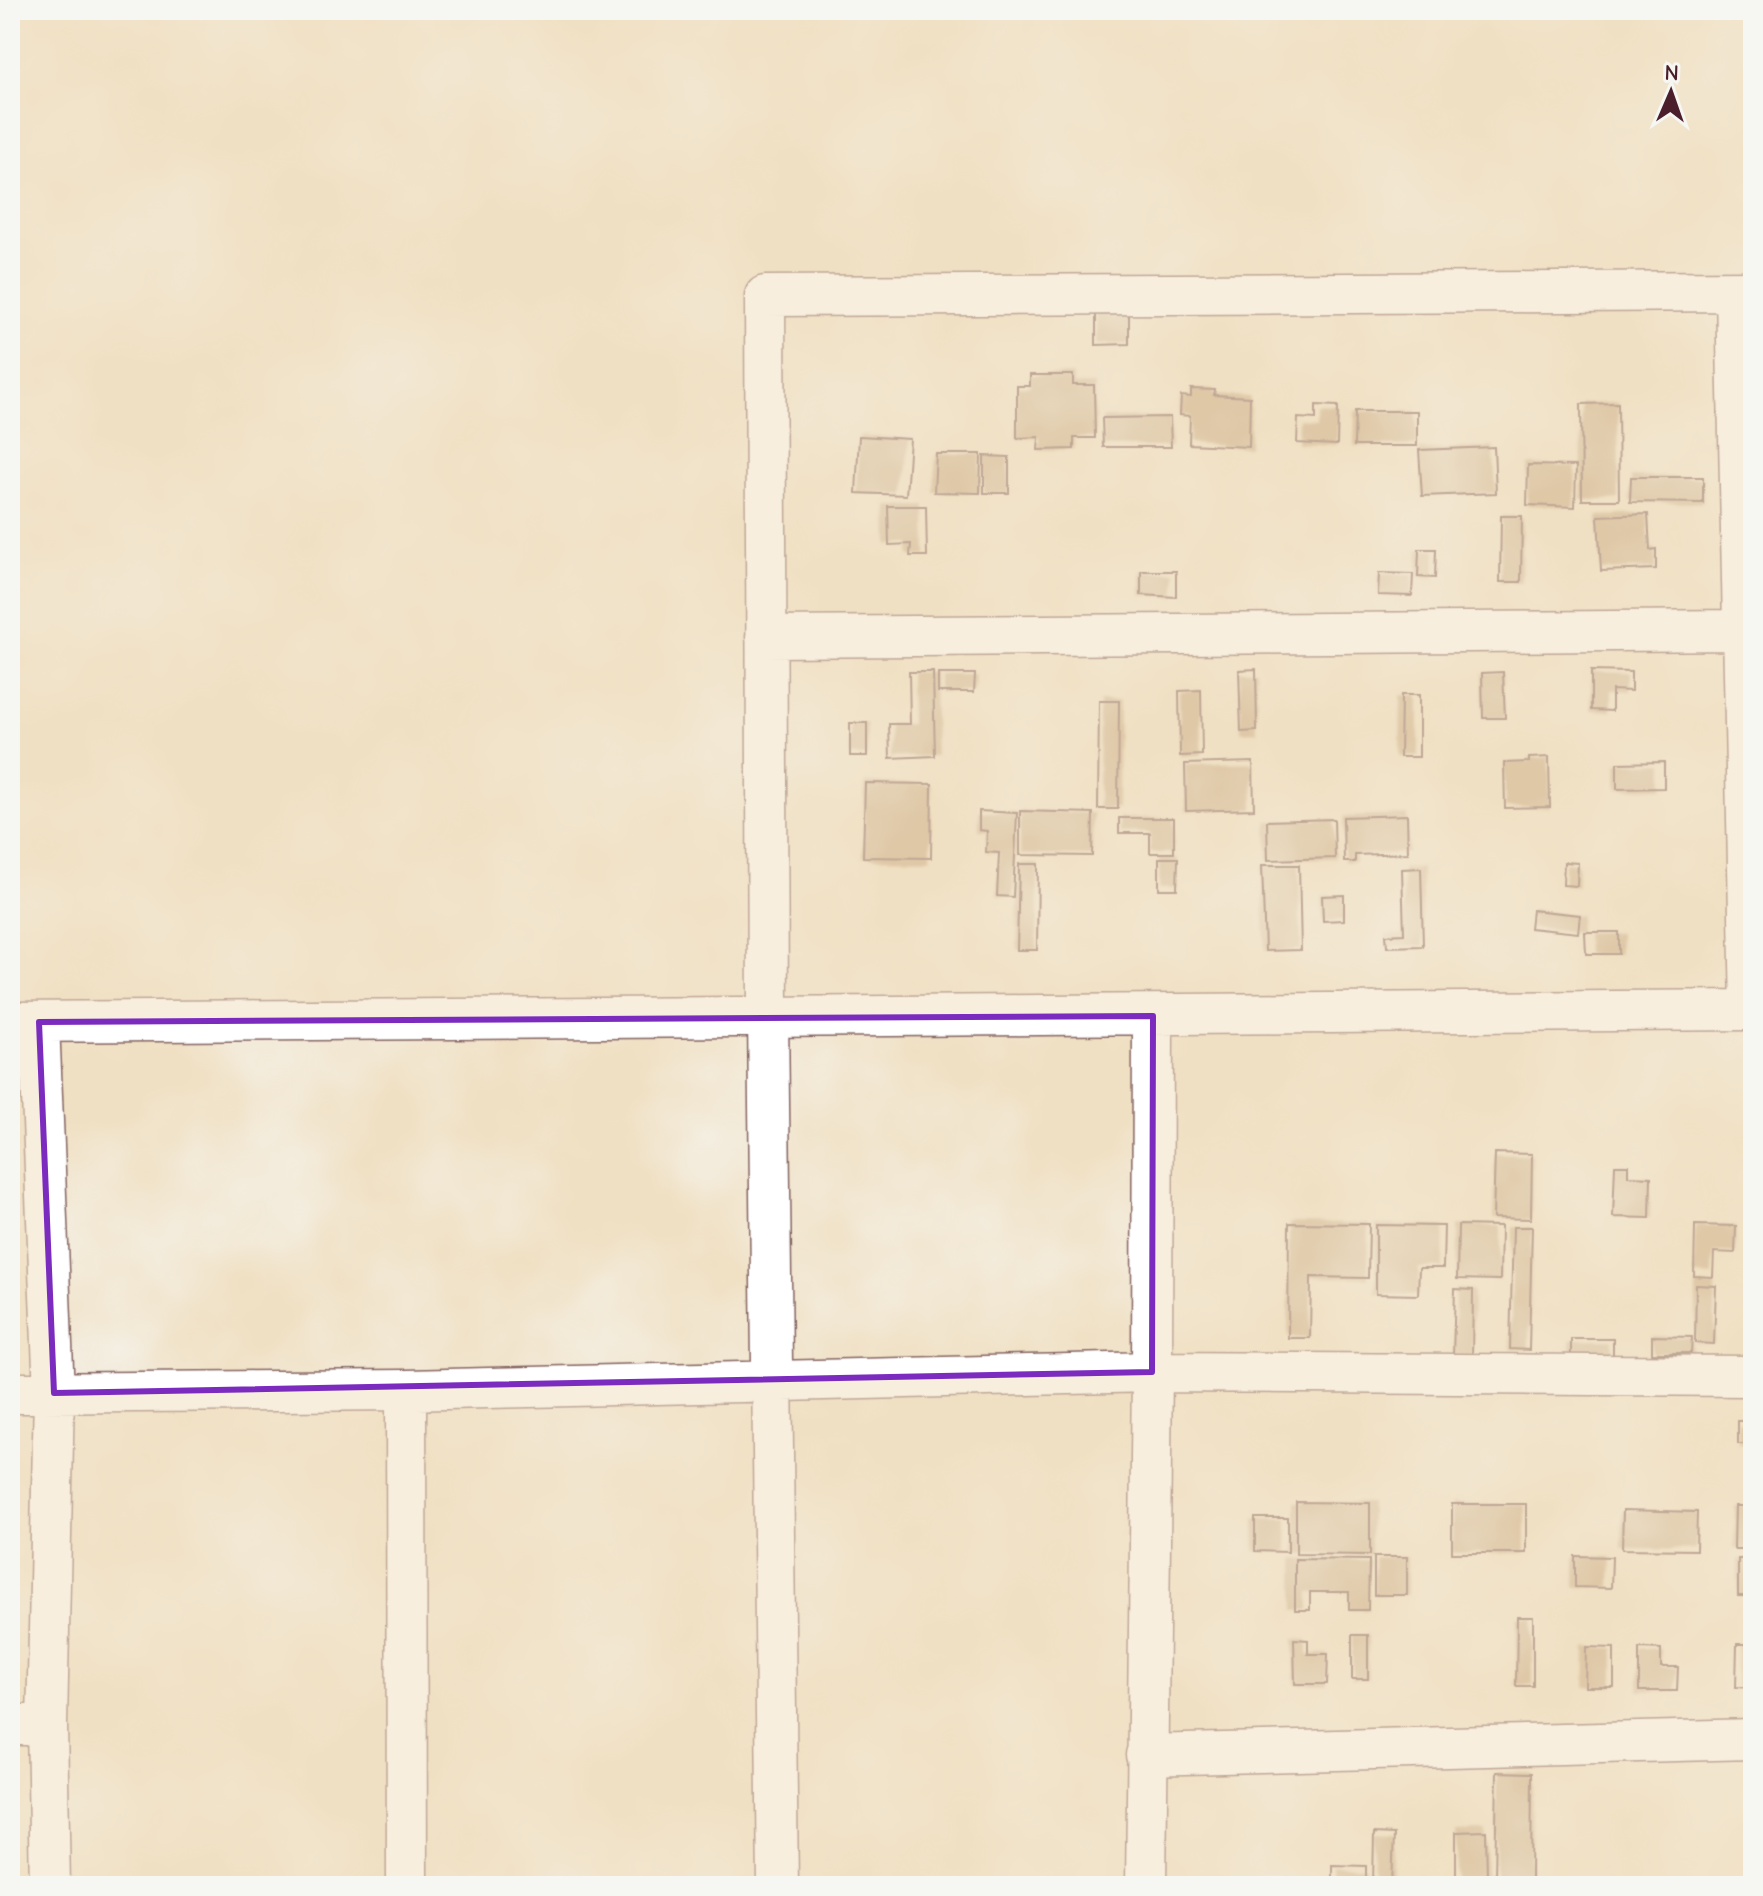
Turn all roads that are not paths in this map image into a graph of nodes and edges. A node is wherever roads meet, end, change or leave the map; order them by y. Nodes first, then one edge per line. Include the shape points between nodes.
1 (1745, 292) edge
2 (1743, 630) junction
3 (766, 637) junction
4 (1752, 1010) edge
5 (768, 1016) junction
6 (1153, 1016) junction
7 (25, 1022) edge
8 (1152, 1372) junction
9 (1753, 1376) edge
10 (771, 1379) junction
11 (406, 1390) junction
12 (10, 1393) edge
13 (54, 1393) junction
14 (28, 1725) edge
15 (1753, 1739) edge
16 (1146, 1755) junction
17 (50, 1886) edge
18 (407, 1886) edge
19 (778, 1886) edge
20 (1146, 1886) edge

1 - 2 street
1 - 3 street via 765,296
2 - 3 street
2 - 4 street
3 - 5 street
4 - 6 street
5 - 6 street
5 - 7 street
5 - 10 street
6 - 8 street
7 - 13 street
8 - 9 street
8 - 10 street
8 - 16 street
10 - 11 street
10 - 19 street
11 - 13 street
11 - 18 street
12 - 13 street
13 - 14 street
14 - 17 street
15 - 16 street
16 - 20 street

